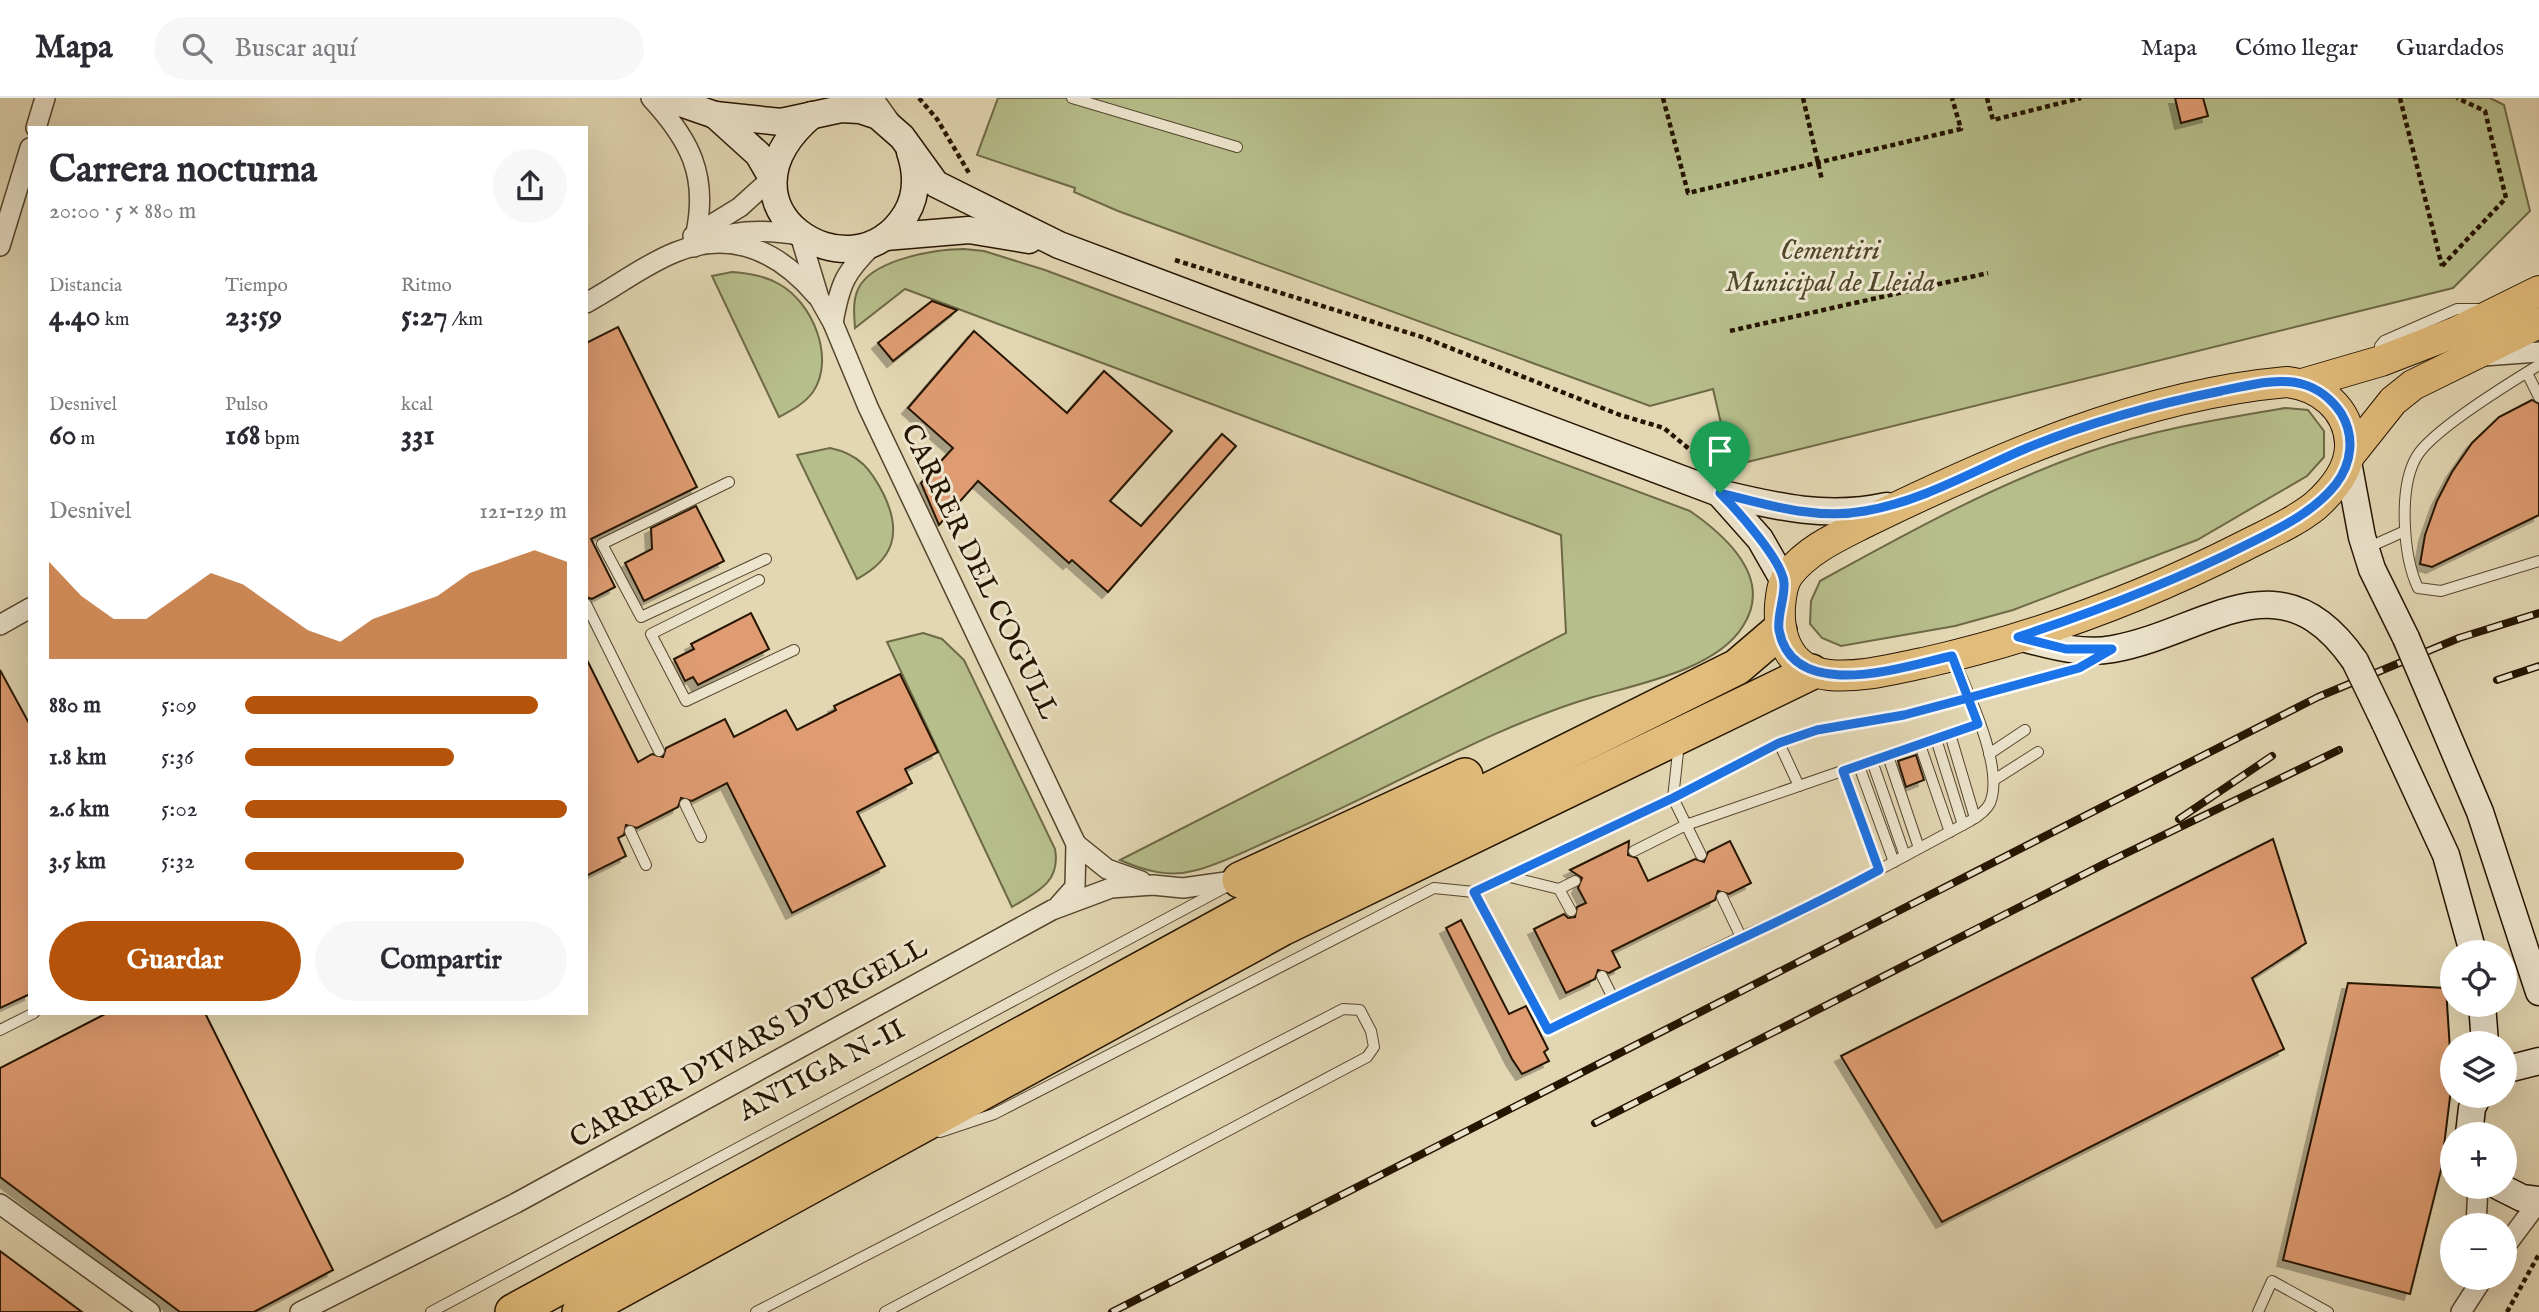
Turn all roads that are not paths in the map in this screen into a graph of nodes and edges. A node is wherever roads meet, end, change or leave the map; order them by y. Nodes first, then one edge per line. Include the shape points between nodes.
1 (45, 98) edge
2 (650, 98) edge
3 (666, 98) edge
4 (873, 98) edge
5 (1072, 98) edge
6 (817, 107) edge
7 (715, 115) junction
8 (37, 126) edge
9 (901, 137) junction
10 (1237, 147) dead end
11 (28, 155) edge
12 (772, 178) junction
13 (800, 235) junction
14 (881, 239) junction
15 (689, 244) junction
16 (1059, 245) junction
17 (0, 246) edge
18 (2539, 291) edge
19 (818, 298) junction
20 (588, 302) edge
21 (834, 323) junction
22 (2539, 323) edge
23 (2539, 352) edge
24 (2471, 357) junction
25 (2539, 365) edge
26 (2527, 373) junction
27 (2302, 384) junction
28 (2539, 397) edge
29 (2349, 459) junction
30 (729, 482) dead end
31 (1720, 493) junction
32 (1910, 501) junction
33 (2405, 531) junction
34 (2366, 548) junction
35 (766, 559) dead end
36 (2539, 561) edge
37 (759, 580) dead end
38 (1784, 581) junction
39 (588, 608) edge
40 (28, 609) edge
41 (0, 625) edge
42 (1779, 631) junction
43 (2018, 637) junction
44 (2112, 649) junction
45 (794, 650) dead end
46 (1952, 656) junction
47 (1811, 672) junction
48 (1684, 692) junction
49 (1968, 698) junction
50 (1978, 724) junction
51 (2025, 730) dead end
52 (1950, 734) junction
53 (1680, 735) junction
54 (1936, 739) junction
55 (1779, 743) junction
56 (1920, 745) junction
57 (659, 751) dead end
58 (2038, 752) dead end
59 (1989, 754) junction
60 (1888, 755) junction
61 (1872, 761) junction
62 (1859, 765) junction
63 (1843, 771) junction
64 (1994, 780) junction
65 (1799, 786) junction
66 (1673, 798) junction
67 (685, 804) dead end
68 (1975, 818) junction
69 (1686, 825) junction
70 (1963, 825) junction
71 (630, 831) dead end
72 (1950, 832) junction
73 (701, 837) dead end
74 (1076, 844) junction
75 (1919, 848) junction
76 (1634, 851) dead end
77 (1701, 855) dead end
78 (1905, 856) junction
79 (1894, 862) junction
80 (646, 865) dead end
81 (1879, 870) junction
82 (1510, 877) junction
83 (1240, 880) junction
84 (1575, 881) dead end
85 (1153, 885) junction
86 (1559, 889) junction
87 (1474, 892) junction
88 (1722, 897) dead end
89 (1052, 910) junction
90 (1571, 911) dead end
91 (1741, 937) junction
92 (2470, 940) edge
93 (1602, 976) dead end
94 (2539, 992) edge
95 (1613, 998) junction
96 (30, 1015) edge
97 (0, 1030) edge
98 (2539, 1061) edge
99 (2517, 1067) edge
100 (888, 1145) junction
101 (2517, 1196) edge
102 (2539, 1201) edge
103 (0, 1204) edge
104 (2517, 1231) edge
105 (2470, 1290) edge
106 (150, 1312) edge
107 (299, 1312) edge
108 (431, 1312) edge
109 (513, 1312) edge
110 (580, 1312) edge
111 (756, 1312) edge
112 (886, 1312) edge
113 (2258, 1312) edge
114 (2328, 1312) edge
115 (2461, 1312) edge

1 - 8 street
2 - 15 street via 675,124 690,149 701,199
3 - 7 street
4 - 9 street
5 - 10 lane
6 - 7 street via 781,122
6 - 9 street via 878,116
6 - 12 street via 787,141
7 - 12 street via 758,154
9 - 14 street via 915,167 913,196 900,223
9 - 16 street via 936,184
11 - 17 street
12 - 13 street via 775,195
12 - 15 street
13 - 14 street via 834,248 855,248
13 - 15 street via 739,231
13 - 19 street, CARRER DEL COGULL
14 - 16 street via 921,231 969,230
14 - 21 street via 849,268
15 - 19 street via 746,246 772,254
15 - 20 street
16 - 31 street
18 - 27 main road via 2381,361
19 - 21 street, CARRER DEL COGULL
21 - 74 street, CARRER DEL COGULL via 864,398 952,569
22 - 24 main road
23 - 24 street
24 - 29 main road via 2413,385 2393,401
25 - 26 lane
26 - 28 lane
26 - 33 lane via 2489,396 2418,455 2410,474
27 - 29 main road via 2323,394 2339,411 2350,438
27 - 32 main road via 2247,386 2133,413 2031,447
29 - 34 street
29 - 43 main road via 2337,484 2285,526 2098,611
30 - 35 lane via 602,544 641,617
31 - 32 street via 1829,513 1862,512
31 - 38 street via 1760,539
32 - 38 main road via 1838,536 1807,557
33 - 34 lane
33 - 36 lane via 2410,570 2418,588 2441,592
34 - 94 street, bridge via 2480,812
37 - 45 lane via 651,634 686,701
38 - 42 main road
39 - 57 lane
40 - 41 street
42 - 47 main road via 1790,653
42 - 48 highway via 1737,667
43 - 44 street via 2066,649
43 - 46 main road
44 - 49 lane via 2079,668
44 - 92 street, bridge via 2234,608 2277,605 2325,624 2356,661 2446,855
46 - 47 main road via 1852,676
46 - 49 lane
47 - 53 highway
48 - 83 highway via 1526,748
48 - 109 highway via 1261,904
49 - 50 lane
49 - 55 lane via 1817,730
50 - 52 lane
50 - 59 lane
51 - 59 lane
52 - 54 lane
52 - 68 lane
53 - 66 lane
53 - 100 highway via 1282,928
54 - 56 lane
54 - 70 lane
55 - 65 lane
55 - 66 lane
56 - 60 lane
56 - 72 lane
58 - 64 lane
59 - 64 lane
60 - 61 lane
60 - 75 lane
61 - 62 lane
61 - 78 lane
62 - 63 lane
62 - 79 lane
63 - 65 lane
63 - 81 lane
64 - 68 lane via 1989,803
65 - 69 lane
66 - 69 lane
66 - 82 lane
67 - 73 lane
68 - 70 lane
69 - 76 lane
69 - 77 lane
70 - 72 lane
71 - 80 lane
72 - 75 lane
74 - 85 street via 1107,869
74 - 89 street via 1074,887
75 - 78 lane
78 - 79 lane
79 - 81 lane
81 - 91 lane
82 - 86 lane
82 - 87 lane
83 - 85 street, CARRER D'IVARS D'URGELL via 1183,888
83 - 108 lane, ANTIGA N-II
84 - 86 lane
85 - 89 street, CARRER D'IVARS D'URGELL via 1111,888
86 - 90 lane
87 - 95 lane via 1548,1030
87 - 100 lane via 1434,888 994,1114
88 - 91 lane
89 - 107 street, CARRER D'IVARS D'URGELL via 516,1203
91 - 95 lane
93 - 95 lane
96 - 97 lane
98 - 99 street
100 - 110 highway
101 - 102 street
102 - 104 street
103 - 106 street
105 - 115 street
111 - 112 lane via 1343,1009 1360,1010 1374,1046 1367,1057
113 - 114 lane via 2272,1281

